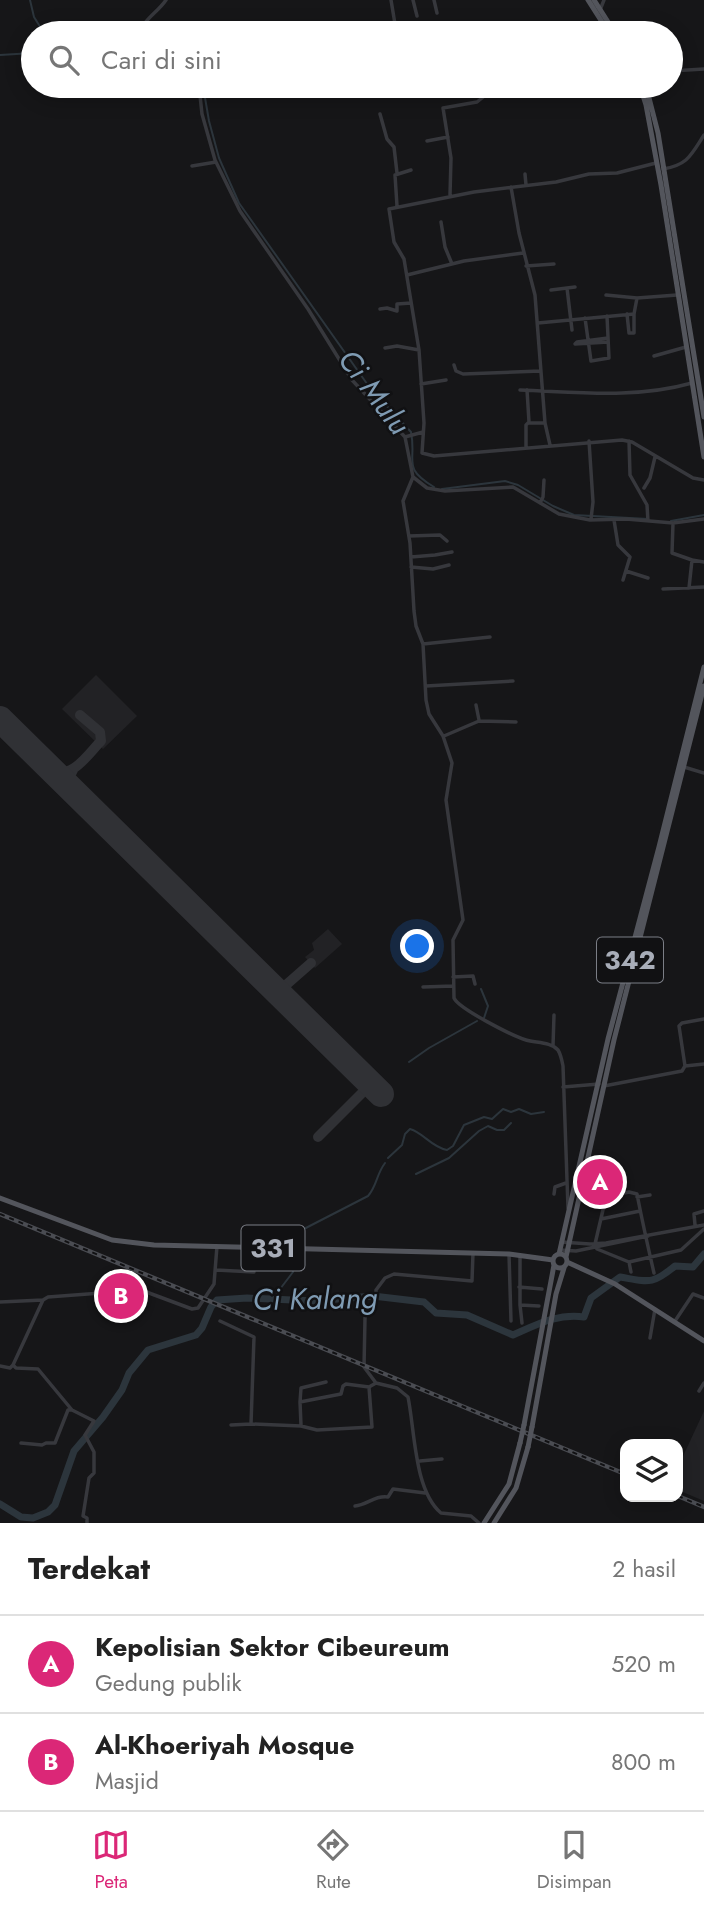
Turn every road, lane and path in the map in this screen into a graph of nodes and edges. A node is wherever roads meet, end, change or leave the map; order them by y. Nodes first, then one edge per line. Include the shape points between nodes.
1 (166, 0) edge
2 (391, 0) edge
3 (413, 0) edge
4 (434, 0) edge
5 (588, 0) edge
6 (594, 0) edge
7 (604, 0) edge
8 (600, 10) junction
9 (437, 13) dead end
10 (417, 16) dead end
11 (147, 21) edge
12 (394, 21) edge
13 (600, 21) edge
14 (607, 21) edge
15 (704, 69) edge
16 (683, 70) edge
17 (200, 98) edge
18 (482, 98) edge
19 (644, 98) edge
20 (648, 98) edge
21 (380, 114) dead end
22 (655, 134) junction
23 (704, 135) edge
24 (448, 137) junction
25 (427, 141) dead end
26 (698, 144) junction
27 (704, 146) edge
28 (216, 162) junction
29 (656, 163) junction
30 (192, 166) dead end
31 (663, 169) junction
32 (411, 170) dead end
33 (397, 173) junction
34 (525, 174) dead end
35 (526, 185) junction
36 (511, 187) junction
37 (450, 196) junction
38 (397, 206) junction
39 (441, 222) dead end
40 (523, 253) junction
41 (452, 264) junction
42 (554, 264) dead end
43 (526, 266) junction
44 (407, 275) junction
45 (575, 287) dead end
46 (567, 288) junction
47 (551, 290) dead end
48 (606, 295) dead end
49 (677, 295) junction
50 (637, 299) junction
51 (411, 303) junction
52 (380, 309) dead end
53 (634, 313) junction
54 (627, 314) junction
55 (607, 316) junction
56 (585, 318) junction
57 (570, 319) junction
58 (538, 323) junction
59 (572, 330) dead end
60 (608, 340) junction
61 (588, 342) junction
62 (686, 347) junction
63 (385, 348) dead end
64 (419, 350) junction
65 (654, 356) dead end
66 (454, 365) dead end
67 (540, 372) junction
68 (446, 380) dead end
69 (692, 383) junction
70 (421, 384) junction
71 (520, 390) dead end
72 (527, 390) junction
73 (543, 390) junction
74 (704, 417) edge
75 (529, 423) junction
76 (545, 423) junction
77 (424, 432) junction
78 (405, 437) junction
79 (589, 441) junction
80 (629, 441) junction
81 (550, 445) junction
82 (526, 448) junction
83 (655, 457) junction
84 (704, 457) edge
85 (412, 477) junction
86 (544, 480) dead end
87 (704, 480) edge
88 (644, 488) dead end
89 (541, 500) junction
90 (591, 519) junction
91 (649, 519) junction
92 (704, 519) edge
93 (612, 520) junction
94 (673, 523) junction
95 (409, 536) junction
96 (447, 541) dead end
97 (452, 552) dead end
98 (411, 556) junction
99 (692, 560) junction
100 (704, 562) edge
101 (449, 565) dead end
102 (411, 567) junction
103 (626, 571) junction
104 (648, 578) dead end
105 (623, 580) dead end
106 (704, 587) edge
107 (689, 588) junction
108 (663, 589) dead end
109 (490, 637) dead end
110 (424, 644) junction
111 (704, 667) edge
112 (513, 681) dead end
113 (426, 686) junction
114 (704, 686) edge
115 (477, 705) dead end
116 (479, 721) junction
117 (516, 722) dead end
118 (443, 736) junction
119 (685, 755) junction
120 (684, 767) junction
121 (704, 773) edge
122 (453, 976) junction
123 (475, 984) dead end
124 (453, 986) junction
125 (423, 987) dead end
126 (554, 1015) dead end
127 (704, 1019) edge
128 (611, 1039) junction
129 (552, 1046) junction
130 (704, 1064) edge
131 (685, 1066) junction
132 (601, 1085) junction
133 (564, 1087) junction
134 (591, 1128) junction
135 (566, 1183) junction
136 (554, 1194) dead end
137 (650, 1195) dead end
138 (637, 1196) junction
139 (0, 1198) edge
140 (640, 1211) junction
141 (704, 1211) edge
142 (568, 1214) junction
143 (600, 1219) junction
144 (695, 1226) junction
145 (704, 1227) edge
146 (647, 1236) junction
147 (561, 1242) junction
148 (569, 1242) junction
149 (595, 1245) junction
150 (606, 1245) junction
151 (217, 1246) junction
152 (559, 1252) junction
153 (472, 1253) junction
154 (509, 1254) junction
155 (608, 1254) junction
156 (520, 1255) junction
157 (650, 1258) junction
158 (566, 1259) junction
159 (629, 1262) junction
160 (553, 1263) junction
161 (216, 1270) junction
162 (254, 1272) dead end
163 (631, 1272) dead end
164 (654, 1273) dead end
165 (519, 1287) junction
166 (542, 1289) dead end
167 (704, 1298) edge
168 (43, 1300) junction
169 (0, 1302) edge
170 (520, 1305) junction
171 (542, 1309) junction
172 (655, 1309) junction
173 (220, 1321) dead end
174 (511, 1321) dead end
175 (675, 1321) junction
176 (522, 1323) dead end
177 (650, 1338) dead end
178 (704, 1341) edge
179 (536, 1357) junction
180 (544, 1359) junction
181 (13, 1365) junction
182 (0, 1366) edge
183 (326, 1382) dead end
184 (376, 1383) junction
185 (704, 1383) edge
186 (369, 1387) junction
187 (699, 1391) dead end
188 (300, 1402) junction
189 (72, 1410) junction
190 (251, 1424) junction
191 (231, 1425) dead end
192 (301, 1426) junction
193 (21, 1443) dead end
194 (442, 1459) dead end
195 (419, 1461) junction
196 (509, 1484) junction
197 (516, 1488) junction
198 (425, 1493) junction
199 (355, 1506) dead end
200 (87, 1523) edge
201 (482, 1523) edge
202 (494, 1523) edge

1 - 11 street
2 - 12 street
3 - 10 street
4 - 9 street
5 - 13 main road
6 - 8 main road
7 - 8 street
8 - 14 main road
15 - 16 street
17 - 28 street
18 - 24 street via 444,108
19 - 22 main road
20 - 22 main road
21 - 33 street via 394,147
22 - 29 main road
22 - 31 main road
23 - 26 street
24 - 25 street
24 - 37 street
26 - 27 street
26 - 31 street via 683,164
28 - 30 street
28 - 78 street via 243,216 352,380
29 - 35 street
29 - 49 main road
31 - 74 main road
32 - 33 street
33 - 38 street
34 - 35 street
35 - 36 street
36 - 37 street
36 - 40 street
37 - 38 street
38 - 44 street via 388,214
39 - 41 street
40 - 41 street
40 - 43 street
41 - 44 street
42 - 43 street
43 - 58 street
44 - 51 street
45 - 46 street
46 - 47 street
46 - 57 street
48 - 50 street
49 - 50 street
49 - 62 main road
50 - 53 street
51 - 52 street via 397,304 393,312
51 - 64 street
53 - 54 street
53 - 54 street via 635,333 631,334
54 - 55 street
55 - 56 street
55 - 60 street
56 - 57 street
56 - 61 street
57 - 58 street
57 - 59 street
58 - 67 street
60 - 61 street
60 - 61 street via 609,359 594,362
62 - 65 street
62 - 69 main road
63 - 64 street
64 - 70 street
66 - 67 street via 463,374
67 - 73 street
68 - 70 street
69 - 73 street via 660,391 606,395
69 - 84 main road
70 - 77 street
71 - 72 street
72 - 73 street
72 - 75 street
73 - 76 street
75 - 76 street
75 - 82 street
76 - 81 street
77 - 78 street
77 - 82 street via 425,456
78 - 85 street
79 - 80 street
79 - 81 street
79 - 90 street
80 - 83 street
80 - 91 street via 630,475 647,505
81 - 82 street
83 - 87 street
83 - 88 street
85 - 89 street via 427,488 509,486
85 - 95 street via 403,501
86 - 89 street
89 - 90 street via 559,514
90 - 93 street
91 - 93 street
91 - 94 street
92 - 94 street
93 - 103 street via 619,547 631,557
94 - 99 street via 672,553
95 - 96 street via 440,535
95 - 98 street
97 - 98 street
98 - 102 street
99 - 100 street
99 - 107 street
101 - 102 street
102 - 110 street via 415,619
103 - 104 street
103 - 105 street
106 - 107 street
107 - 108 street
109 - 110 street
110 - 113 street
111 - 119 main road, 342
112 - 113 street
113 - 118 street via 429,714
114 - 119 main road, 342
115 - 116 street
116 - 117 street
116 - 118 street
118 - 122 street via 451,756 446,800 463,920 453,940
119 - 120 main road, 342
119 - 128 main road, 342
120 - 121 street
120 - 128 main road, 342
122 - 123 street via 473,976
122 - 124 street
124 - 125 street
124 - 129 street via 456,1003 478,1017 524,1040
126 - 129 street
127 - 131 street via 679,1026
128 - 132 main road, 342
129 - 133 street via 561,1057
130 - 131 street
131 - 132 street via 675,1073
132 - 133 street
132 - 134 main road, 342
133 - 135 street
134 - 142 main road, 342
134 - 148 main road, 342
135 - 136 street via 555,1187
135 - 142 street
137 - 138 street
138 - 140 street
138 - 143 street via 629,1192 606,1197
139 - 151 main road, 331 via 112,1240
140 - 143 street
140 - 146 street
141 - 144 street via 694,1214
142 - 147 main road, 342
143 - 149 street
144 - 145 street
144 - 146 street
145 - 157 street via 682,1250
146 - 150 street
146 - 157 street
147 - 148 street
147 - 152 main road, 342
148 - 149 street
148 - 158 main road, 342
149 - 150 street
149 - 155 street
149 - 158 street
150 - 155 street
151 - 153 main road, 331
151 - 161 street
152 - 158 main road
152 - 160 main road
153 - 154 main road, 331
153 - 184 street via 472,1281 394,1273 376,1290 376,1299 366,1313 364,1367
154 - 156 main road, 331
154 - 174 street
155 - 159 street
156 - 160 main road, 331
156 - 165 street
157 - 159 street
157 - 164 street
158 - 160 main road via 558,1268
158 - 172 main road
158 - 180 main road
159 - 163 street
160 - 171 main road
161 - 162 street
161 - 168 street via 212,1289 196,1309 141,1290
165 - 166 street
165 - 170 street
167 - 175 street via 693,1294
168 - 169 street
168 - 181 street
170 - 171 street
170 - 176 street
171 - 179 main road
172 - 175 main road
172 - 177 street
173 - 190 street via 254,1337
175 - 178 main road
179 - 180 main road
179 - 196 main road, bridge
180 - 197 main road, bridge
181 - 182 street
181 - 189 street via 41,1371
183 - 188 street via 301,1388
184 - 186 street
184 - 195 street via 406,1394
185 - 187 street
186 - 188 street via 346,1384 339,1395
186 - 192 street via 372,1427 317,1430
188 - 192 street
189 - 193 street via 68,1410 55,1443
189 - 200 street via 94,1421 86,1437 94,1452 94,1473 89,1478 83,1516
190 - 191 street
190 - 192 street
194 - 195 street
195 - 198 street
196 - 197 main road
196 - 201 main road
197 - 202 main road
198 - 199 street via 393,1489 388,1497
198 - 201 street via 441,1513 471,1516

